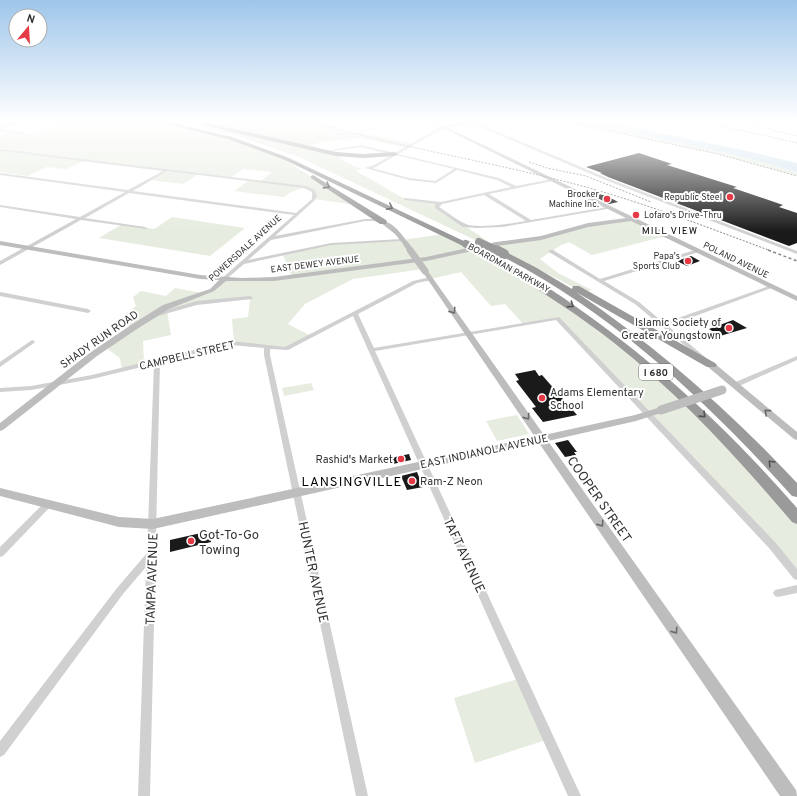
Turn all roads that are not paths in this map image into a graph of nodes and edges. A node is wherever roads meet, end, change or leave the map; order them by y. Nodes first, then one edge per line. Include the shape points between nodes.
1 (68, 158) edge
2 (279, 158) edge
3 (285, 158) edge
4 (300, 158) edge
5 (388, 158) edge
6 (412, 158) edge
7 (507, 158) edge
8 (557, 158) edge
9 (457, 169) junction
10 (167, 170) junction
11 (0, 174) edge
12 (552, 180) junction
13 (516, 188) junction
14 (129, 191) junction
15 (485, 194) junction
16 (405, 199) dead end
17 (441, 203) junction
18 (0, 206) edge
19 (607, 208) junction
20 (297, 214) junction
21 (368, 216) junction
22 (423, 216) dead end
23 (81, 218) junction
24 (633, 220) junction
25 (530, 221) junction
26 (383, 222) joint
27 (580, 227) junction
28 (145, 228) dead end
29 (269, 239) junction
30 (477, 241) dead end
31 (404, 242) junction
32 (0, 243) edge
33 (27, 248) junction
34 (551, 251) dead end
35 (697, 251) junction
36 (797, 253) edge
37 (508, 256) junction
38 (0, 263) edge
39 (242, 263) junction
40 (428, 275) junction
41 (223, 280) junction
42 (242, 280) junction
43 (601, 280) junction
44 (770, 287) junction
45 (212, 290) junction
46 (0, 294) edge
47 (250, 298) dead end
48 (797, 300) edge
49 (88, 312) dead end
50 (355, 314) junction
51 (154, 315) junction
52 (664, 325) junction
53 (468, 333) junction
54 (32, 342) dead end
55 (267, 347) junction
56 (371, 350) junction
57 (797, 358) edge
58 (157, 362) junction
59 (0, 365) edge
60 (710, 365) junction
61 (57, 383) junction
62 (735, 385) junction
63 (0, 390) edge
64 (649, 414) junction
65 (0, 428) edge
66 (797, 437) edge
67 (542, 439) junction
68 (423, 465) junction
69 (0, 492) edge
70 (797, 492) edge
71 (296, 493) junction
72 (48, 504) junction
73 (797, 518) edge
74 (153, 524) junction
75 (0, 553) edge
76 (150, 556) junction
77 (797, 576) edge
78 (797, 589) edge
79 (778, 593) dead end
80 (0, 751) edge
81 (144, 796) edge
82 (362, 796) edge
83 (575, 796) edge
84 (790, 796) edge

1 - 10 street
2 -> 21 highway
3 -> 73 highway, BOARDMAN PARKWAY / I 680, bridge via 490,256 575,308 647,364 712,424
4 - 22 highway
5 - 9 street via 367,168 409,179 436,182
6 - 9 street
7 - 12 street, POLAND AVENUE
8 - 36 street
9 - 13 street via 498,179
10 - 14 street
10 - 20 street, POWERSDALE AVENUE via 294,185 314,191 314,199
11 - 14 street
12 - 13 street
12 - 19 street, POLAND AVENUE
13 - 15 street
14 - 20 street
14 - 23 street
15 - 17 street
15 - 25 street
16 - 17 street
17 - 25 street via 437,207 468,227 500,226
18 - 23 street
19 - 24 street, POLAND AVENUE
19 - 25 street
20 - 29 street, POWERSDALE AVENUE
21 - 26 highway
21 - 29 street
23 - 28 street
23 - 33 street
24 - 27 street, EAST DEWEY AVENUE
24 - 27 street via 619,225
24 - 35 street, POLAND AVENUE
26 - 31 street, COOPER STREET
27 - 42 street, EAST DEWEY AVENUE via 541,238 496,244 426,259 274,279
29 - 39 street, POWERSDALE AVENUE
30 - 37 highway, BOARDMAN PARKWAY / I 680, bridge
31 - 39 street via 331,244
31 - 40 street, COOPER STREET, bridge
32 - 33 street, EAST DEWEY AVENUE
33 - 38 street
33 - 41 street, EAST DEWEY AVENUE
34 - 43 street
35 - 43 street
35 - 44 street, POLAND AVENUE
37 - 60 highway via 600,301
70 -> 37 highway, BOARDMAN PARKWAY / I 680 via 717,409 651,352 567,290
39 - 41 street, POWERSDALE AVENUE
40 - 50 street, CAMPBELL STREET
40 -> 53 street, COOPER STREET
41 - 42 street, EAST DEWEY AVENUE
41 - 45 street, POWERSDALE AVENUE
42 - 45 street
43 - 52 street via 637,303
44 - 48 street, POLAND AVENUE
44 - 52 street
45 - 51 street, POWERSDALE AVENUE via 166,307
46 - 49 street
47 - 51 street, SHADY RUN ROAD via 197,303
50 - 55 street, CAMPBELL STREET via 286,349
50 - 56 street, TAFT AVENUE
51 - 61 street, SHADY RUN ROAD
52 - 60 street
53 - 56 street
53 - 64 street via 557,318
53 -> 67 street, COOPER STREET
54 - 59 street
55 - 58 street, CAMPBELL STREET via 231,343
55 - 71 street, HUNTER AVENUE
56 - 68 street, TAFT AVENUE
57 - 62 street, EAST INDIANOLA AVENUE
58 - 61 street, CAMPBELL STREET
58 - 74 street, TAMPA AVENUE
60 - 62 street
61 - 63 street, CAMPBELL STREET
61 - 65 street, SHADY RUN ROAD
62 - 64 street, EAST INDIANOLA AVENUE, bridge
66 -> 62 street
64 - 67 street, EAST INDIANOLA AVENUE
64 - 77 street via 772,545
67 - 68 street, EAST INDIANOLA AVENUE
67 -> 84 street, COOPER STREET
68 - 71 street, EAST INDIANOLA AVENUE
68 - 83 street, TAFT AVENUE
69 - 72 street, EAST INDIANOLA AVENUE
71 - 74 street, EAST INDIANOLA AVENUE
71 - 82 street, HUNTER AVENUE
72 - 74 street, EAST INDIANOLA AVENUE via 119,522
72 - 75 street
74 - 76 street, TAMPA AVENUE
76 - 80 street via 120,591
76 - 81 street, TAMPA AVENUE
78 - 79 street

